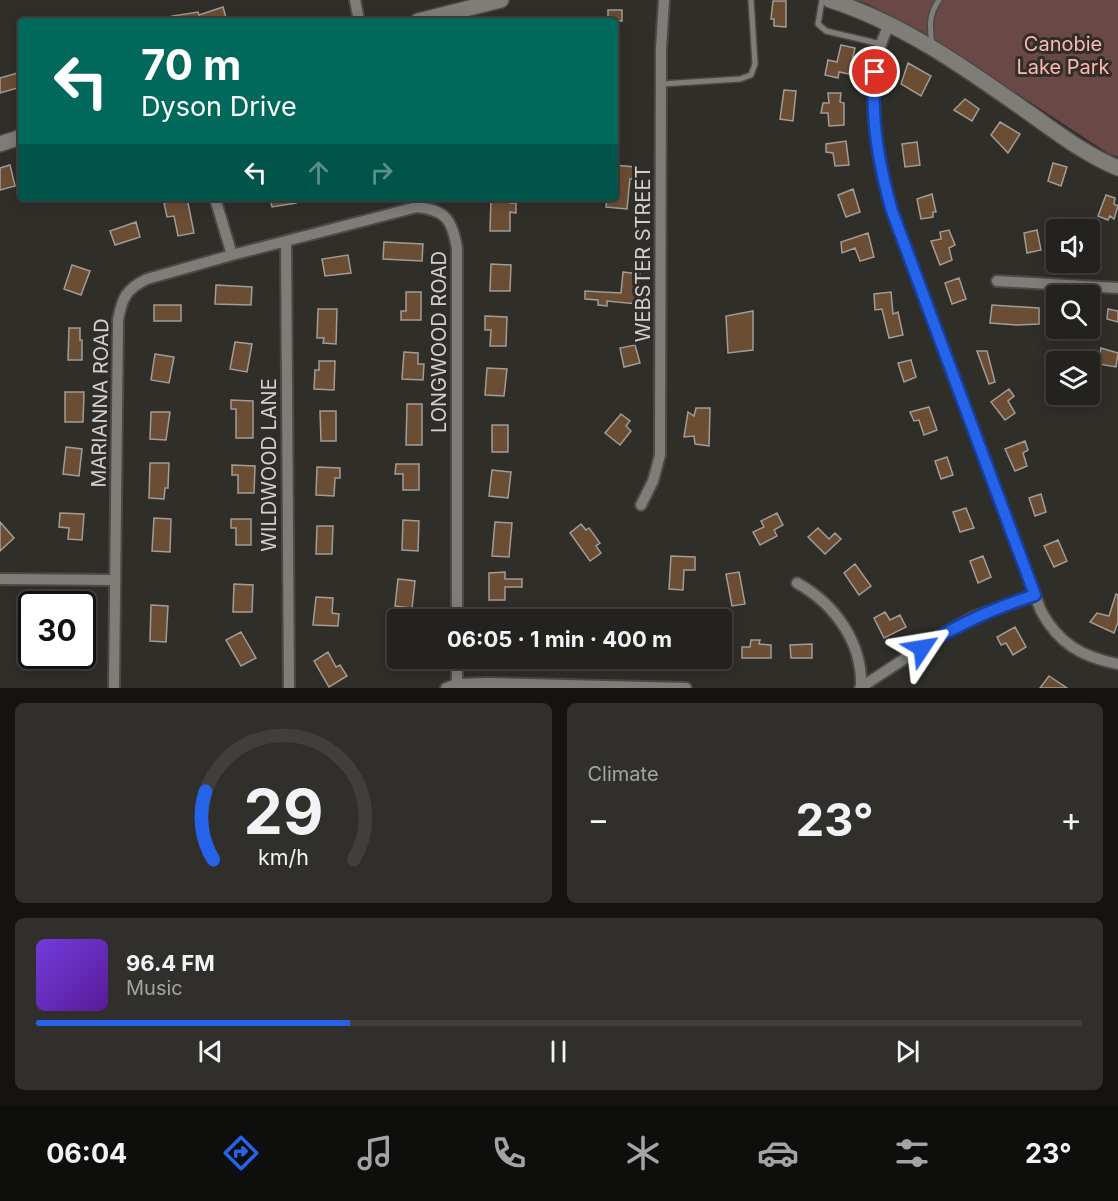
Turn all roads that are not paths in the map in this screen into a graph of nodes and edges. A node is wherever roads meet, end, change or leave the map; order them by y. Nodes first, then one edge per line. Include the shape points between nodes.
1 (355, 0) edge
2 (501, 0) edge
3 (664, 0) edge
4 (751, 0) edge
5 (822, 0) edge
6 (830, 0) edge
7 (939, 0) edge
8 (358, 18) edge
9 (430, 18) edge
10 (889, 24) junction
11 (881, 44) junction
12 (932, 47) junction
13 (661, 84) junction
14 (18, 139) edge
15 (0, 144) edge
16 (1118, 168) edge
17 (216, 201) edge
18 (286, 241) junction
19 (232, 255) junction
20 (997, 281) dead end
21 (1118, 288) edge
22 (641, 505) dead end
23 (0, 579) edge
24 (115, 580) junction
25 (797, 582) dead end
26 (1035, 595) junction
27 (457, 609) edge
28 (1118, 664) edge
29 (457, 669) edge
30 (457, 684) junction
31 (540, 686) edge
32 (114, 688) edge
33 (289, 688) edge
34 (446, 688) edge
35 (686, 688) edge
36 (861, 688) edge

1 - 8 street
2 - 9 street
3 - 13 street, WEBSTER STREET
4 - 13 lane via 755,64 751,75 740,80
5 - 11 lane via 820,27
6 - 10 street
7 - 12 lane via 929,23
10 - 11 street
10 - 12 street
11 - 26 street via 874,96 886,193
12 - 16 street via 1073,143
13 - 22 street, WEBSTER STREET via 660,455
14 - 15 street
17 - 19 street
18 - 19 street, LONGWOOD ROAD
18 - 27 street, LONGWOOD ROAD via 417,207 442,213 451,223 458,248
18 - 33 street, WILDWOOD LANE
19 - 24 street, MARIANNA ROAD via 147,279 125,295 118,320
20 - 21 street
23 - 24 street
24 - 32 street, MARIANNA ROAD
25 - 36 street via 830,606 843,625 860,659
26 - 28 street via 1050,627 1061,639 1091,657
26 - 36 street via 973,617
29 - 30 street
30 - 31 street
30 - 34 street
31 - 35 street

